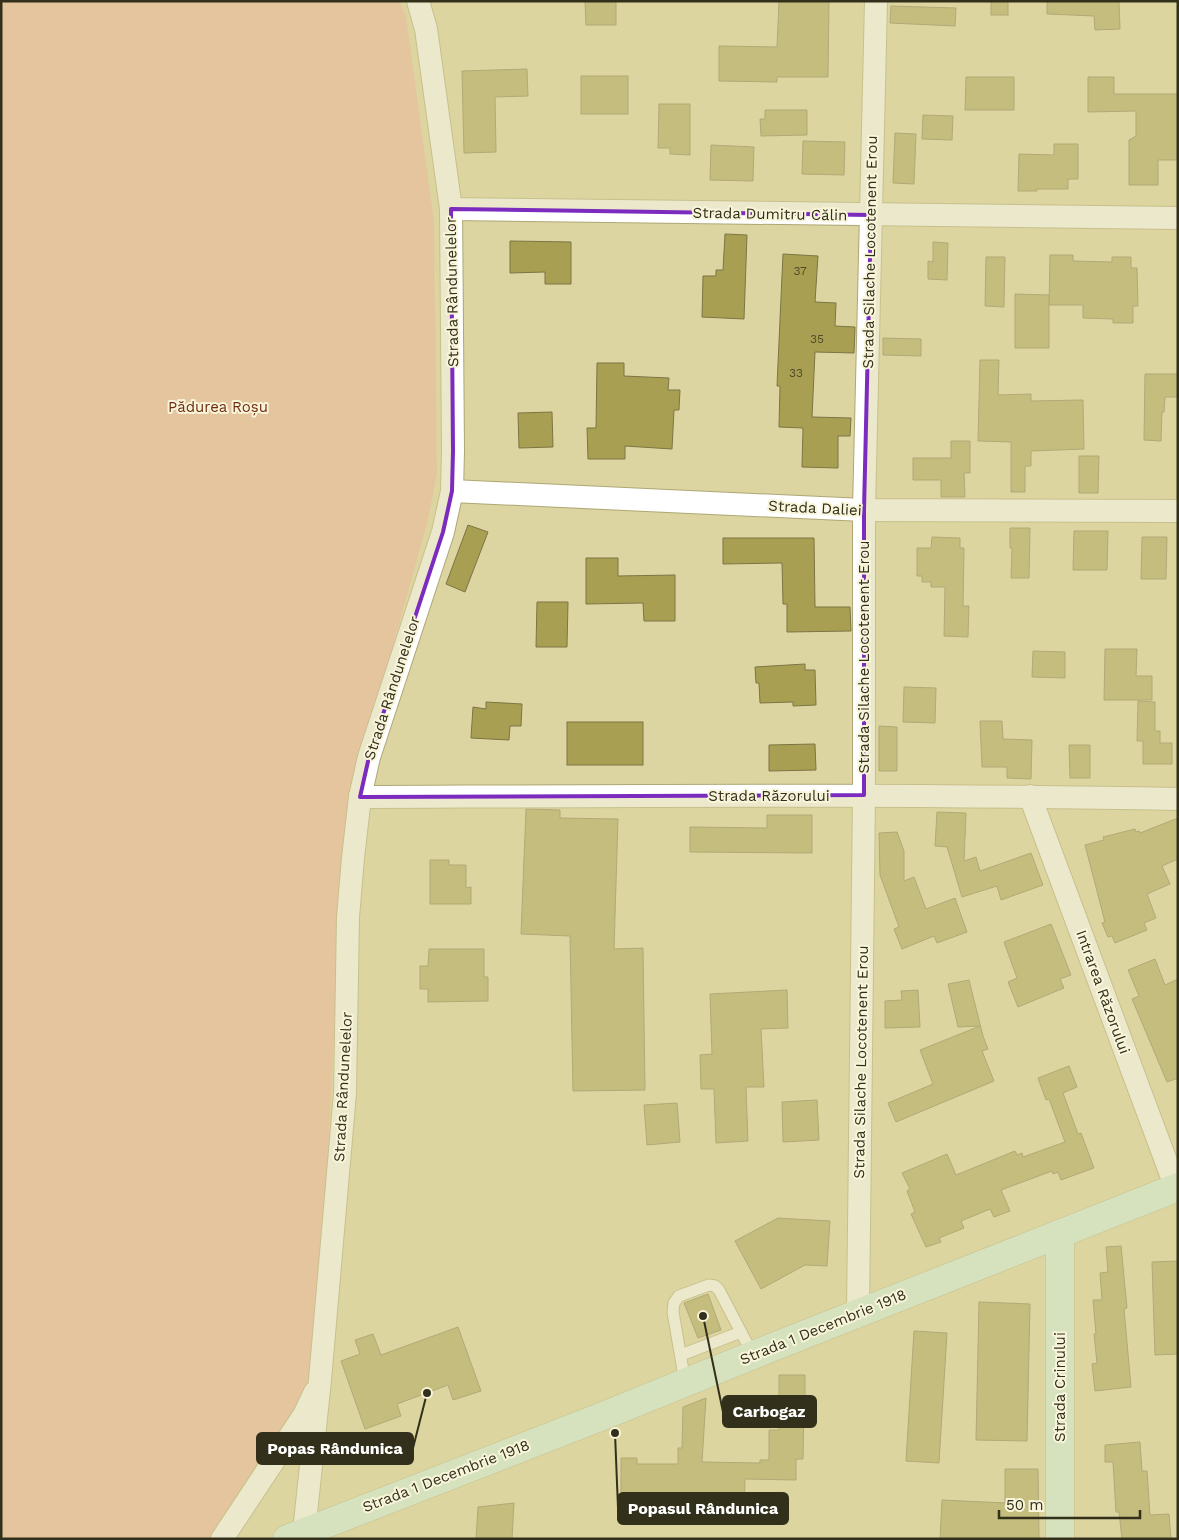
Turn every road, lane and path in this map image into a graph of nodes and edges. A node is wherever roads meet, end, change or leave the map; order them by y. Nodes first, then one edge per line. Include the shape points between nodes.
1 (418, 1) edge
2 (876, 1) edge
3 (451, 209) junction
4 (871, 215) junction
5 (1178, 218) edge
6 (452, 491) junction
7 (864, 510) junction
8 (1178, 511) edge
9 (864, 795) junction
10 (360, 796) junction
11 (1030, 796) junction
12 (1178, 799) edge
13 (1177, 1188) edge
14 (1060, 1234) junction
15 (858, 1313) junction
16 (747, 1343) junction
17 (681, 1355) junction
18 (320, 1380) junction
19 (685, 1382) junction
20 (312, 1533) edge
21 (222, 1539) edge
22 (1060, 1539) edge

1 - 3 street, Strada Rândunelelor via 426,30
2 - 4 street, Strada Silache Locotenent Erou
3 - 4 street, Strada Dumitru Călin
3 - 6 street, Strada Rândunelelor
4 - 5 street, Strada Dumitru Călin
4 - 7 street, Strada Silache Locotenent Erou
6 - 7 street, Strada Daliei
6 - 10 street, Strada Rândunelelor via 443,532 369,757
7 - 8 street, Strada Daliei
7 - 9 street, Strada Silache Locotenent Erou
9 - 10 street, Strada Răzorului
9 - 11 street, Strada Răzorului
9 - 15 street, Strada Silache Locotenent Erou
10 - 18 street, Strada Rândunelelor via 348,917 345,1094
11 - 12 street, Strada Răzorului
11 - 13 street, Intrarea Răzorului
13 - 14 main road, Strada 1 Decembrie 1918
14 - 15 main road, Strada 1 Decembrie 1918
14 - 22 main road, Strada Crinului
15 - 16 main road, Strada 1 Decembrie 1918
16 - 17 lane
16 - 17 lane via 719,1290 709,1285 679,1296 674,1303
16 - 19 main road, Strada 1 Decembrie 1918
17 - 19 lane
18 - 20 street, Strada Rândunelelor
18 - 21 street, Strada Rândunelelor via 304,1415
19 - 20 main road, Strada 1 Decembrie 1918

